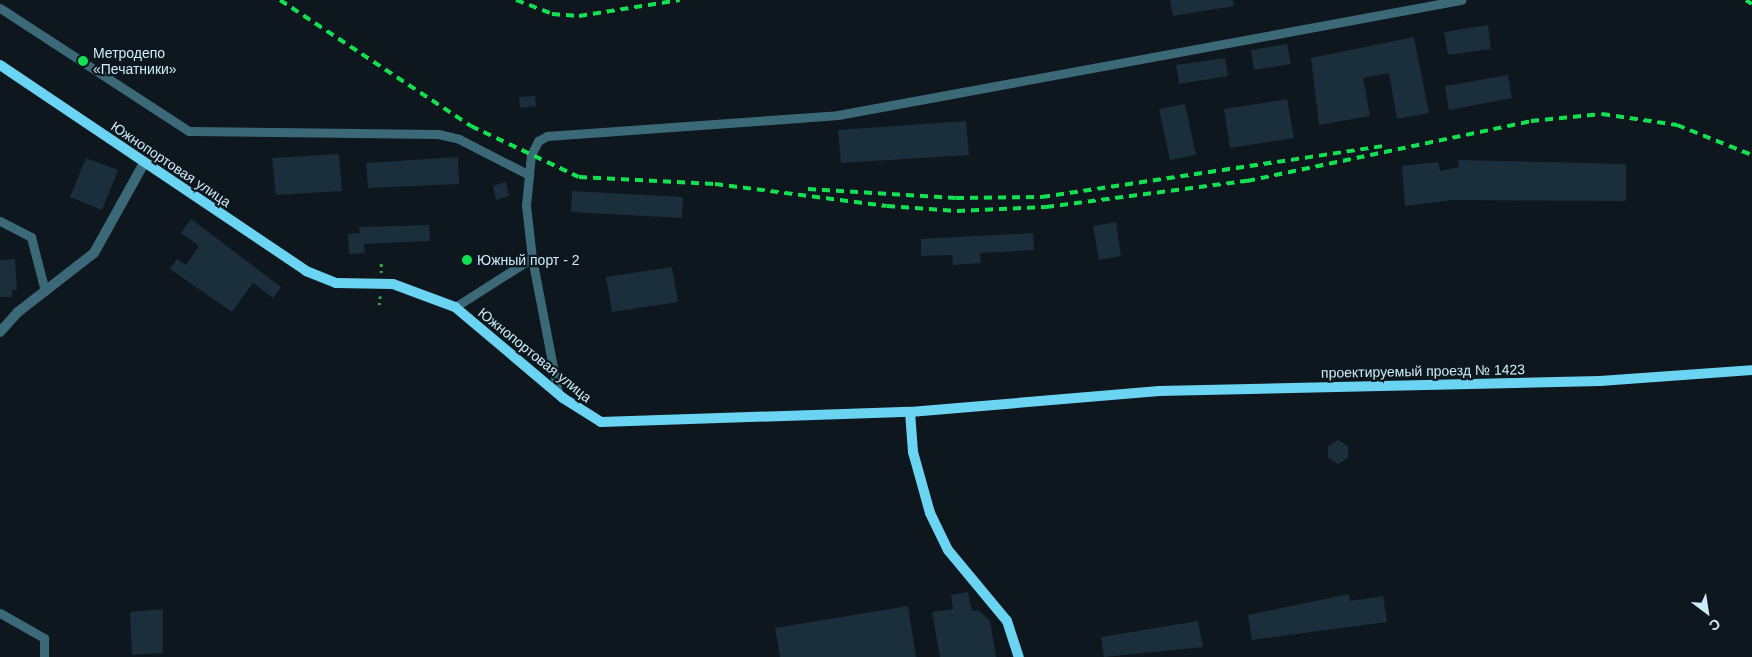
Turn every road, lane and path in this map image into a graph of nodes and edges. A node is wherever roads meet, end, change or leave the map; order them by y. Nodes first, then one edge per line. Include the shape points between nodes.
1 (1461, 0) edge
2 (0, 8) edge
3 (0, 65) edge
4 (144, 163) junction
5 (529, 175) junction
6 (0, 221) edge
7 (532, 258) junction
8 (45, 292) junction
9 (455, 307) junction
10 (0, 332) edge
11 (1752, 370) edge
12 (558, 394) junction
13 (910, 412) junction
14 (0, 613) edge
15 (44, 657) edge
16 (1019, 657) edge

1 - 5 lane via 838,115 562,133 538,141
2 - 5 lane via 189,131 438,134 459,139
3 - 4 main road, Южнопортовая улица
4 - 8 street via 94,253
4 - 9 main road, Южнопортовая улица via 306,271 336,282 393,284
5 - 7 lane via 526,205
6 - 8 lane via 32,237
7 - 9 lane
7 - 12 lane
8 - 10 street
9 - 12 main road, Южнопортовая улица
11 - 13 main road, проектируемый проезд № 1423 via 1600,381 1094,395
12 - 13 main road, Южнопортовая улица via 602,422
13 - 16 main road via 913,452 930,513 948,550 1007,621
14 - 15 lane via 44,638

